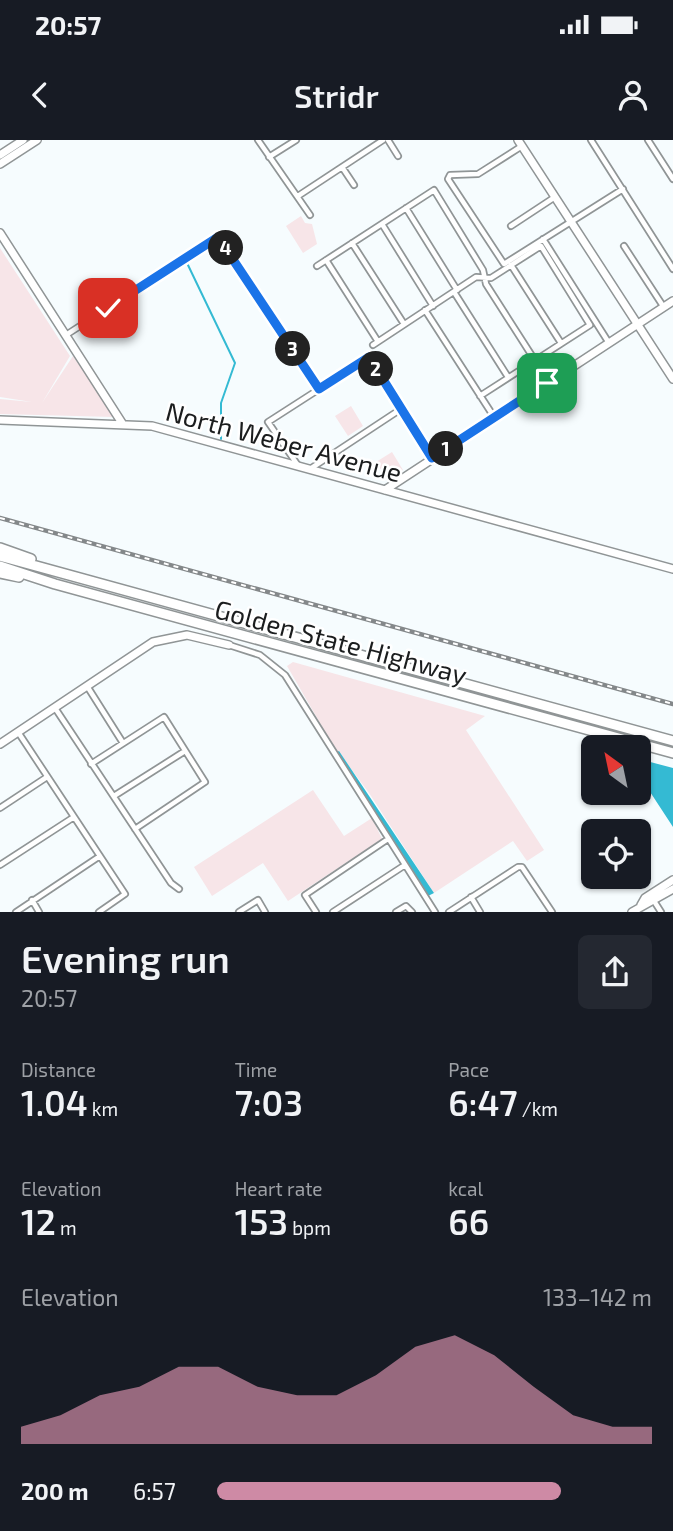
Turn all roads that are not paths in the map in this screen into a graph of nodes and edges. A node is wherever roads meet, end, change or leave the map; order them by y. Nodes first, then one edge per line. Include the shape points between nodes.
1 (23, 140) edge
2 (37, 140) edge
3 (258, 140) edge
4 (296, 140) edge
5 (386, 140) edge
6 (591, 140) edge
7 (648, 140) edge
8 (520, 143) edge
9 (0, 155) edge
10 (398, 156) dead end
11 (269, 158) junction
12 (0, 164) edge
13 (342, 167) junction
14 (673, 179) edge
15 (354, 185) dead end
16 (623, 189) junction
17 (298, 195) junction
18 (555, 197) junction
19 (407, 208) junction
20 (310, 215) dead end
21 (571, 222) junction
22 (382, 225) junction
23 (511, 226) dead end
24 (0, 233) edge
25 (543, 239) junction
26 (352, 243) junction
27 (624, 246) dead end
28 (326, 260) junction
29 (511, 265) junction
30 (317, 266) dead end
31 (673, 269) edge
32 (485, 277) junction
33 (456, 291) junction
34 (673, 301) edge
35 (433, 306) junction
36 (664, 307) junction
37 (425, 310) junction
38 (404, 324) junction
39 (638, 325) junction
40 (66, 335) junction
41 (561, 343) junction
42 (610, 344) junction
43 (534, 359) junction
44 (508, 377) junction
45 (673, 379) edge
46 (319, 389) junction
47 (480, 397) junction
48 (401, 409) junction
49 (494, 417) junction
50 (0, 420) edge
51 (122, 423) junction
52 (432, 458) junction
53 (298, 466) junction
54 (310, 469) junction
55 (385, 490) junction
56 (0, 548) edge
57 (0, 556) edge
58 (0, 566) edge
59 (673, 569) edge
60 (0, 573) edge
61 (68, 575) junction
62 (55, 584) junction
63 (229, 645) joint
64 (87, 686) junction
65 (55, 708) junction
66 (18, 732) junction
67 (673, 741) edge
68 (123, 743) junction
69 (0, 744) edge
70 (185, 751) junction
71 (673, 754) edge
72 (91, 764) junction
73 (47, 777) junction
74 (114, 796) junction
75 (0, 808) edge
76 (74, 817) junction
77 (135, 829) junction
78 (388, 839) junction
79 (100, 856) junction
80 (0, 865) edge
81 (405, 865) junction
82 (673, 880) edge
83 (178, 889) dead end
84 (673, 889) edge
85 (471, 897) junction
86 (32, 900) junction
87 (654, 901) junction
88 (640, 906) junction
89 (16, 912) edge
90 (39, 912) edge
91 (99, 912) edge
92 (239, 912) edge
93 (265, 912) edge
94 (316, 912) edge
95 (333, 912) edge
96 (396, 912) edge
97 (412, 912) edge
98 (435, 912) edge
99 (449, 912) edge
100 (480, 912) edge
101 (552, 912) edge
102 (632, 912) edge
103 (661, 912) edge

1 - 9 main road
2 - 12 main road
3 - 11 street
4 - 11 street
5 - 10 street
5 - 13 street
6 - 16 street
7 - 14 street
8 - 18 main road
8 - 25 street via 478,174 450,174 448,179 504,264
11 - 17 street
13 - 15 street
13 - 17 street
16 - 21 street
16 - 31 street
17 - 20 street
18 - 21 main road
18 - 23 street
19 - 22 street
19 - 32 street via 434,190
19 - 33 street
21 - 25 street
21 - 39 main road
22 - 26 street
22 - 35 street
24 - 40 main road
25 - 42 street
26 - 28 street
26 - 38 street
27 - 36 street
28 - 30 street
28 - 38 street via 375,342
29 - 32 street
29 - 41 street
29 - 41 street via 541,246 590,325
32 - 33 street
32 - 43 street
33 - 35 street
33 - 44 street
34 - 36 main road
35 - 37 street
36 - 39 main road
37 - 38 street
37 - 47 street
39 - 42 main road
39 - 45 main road
40 - 46 street via 218,237
40 - 51 main road
41 - 43 street
42 - 49 main road
43 - 44 street
44 - 47 street
46 - 48 street via 369,357
46 - 53 street via 268,422
47 - 49 street
48 - 52 street
48 - 54 street
49 - 52 main road
50 - 51 main road, North Weber Avenue
51 - 53 main road, North Weber Avenue via 162,429
52 - 55 main road
53 - 54 main road, North Weber Avenue
54 - 55 main road, North Weber Avenue
55 - 59 main road, North Weber Avenue
56 - 61 highway
57 - 61 highway, Golden State Highway
58 - 62 highway, Golden State Highway
60 - 62 highway
61 - 67 highway, Golden State Highway
62 - 71 highway, Golden State Highway
63 - 64 main road via 187,635 163,638
63 - 78 street via 260,655 285,675
64 - 65 main road
64 - 68 street
65 - 66 main road
65 - 72 street
66 - 69 main road
66 - 73 street
68 - 70 street via 164,717
68 - 72 street
70 - 74 street
70 - 77 street via 205,782
72 - 74 street
73 - 75 street
73 - 76 street
74 - 77 street
76 - 79 street
76 - 80 street
77 - 83 street
78 - 81 street
78 - 94 street via 305,895
79 - 86 street
79 - 91 street via 125,894
81 - 95 street
81 - 98 street
82 - 88 main road
84 - 87 main road
85 - 99 street
85 - 100 street
85 - 101 street via 522,867
86 - 89 street
86 - 90 street
87 - 88 main road
87 - 103 street
88 - 102 main road
92 - 93 street via 258,900
96 - 97 street via 405,906

